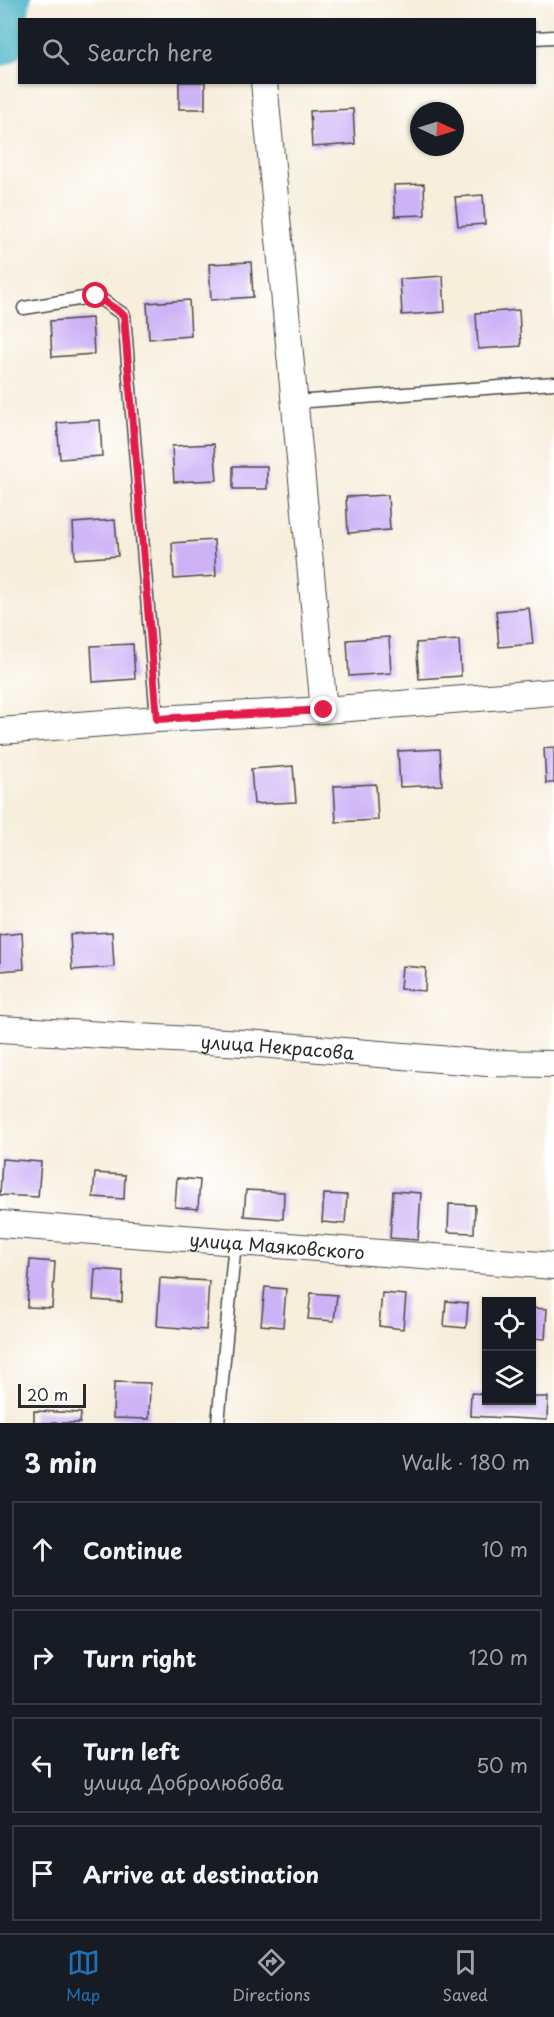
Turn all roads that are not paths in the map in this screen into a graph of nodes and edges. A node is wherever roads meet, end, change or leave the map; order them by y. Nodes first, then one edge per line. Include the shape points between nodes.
1 (554, 37) edge
2 (536, 38) edge
3 (264, 84) edge
4 (24, 308) dead end
5 (554, 383) edge
6 (295, 402) junction
7 (554, 692) edge
8 (324, 710) junction
9 (157, 719) junction
10 (0, 731) edge
11 (0, 1029) edge
12 (554, 1064) edge
13 (0, 1224) edge
14 (235, 1242) junction
15 (554, 1266) edge
16 (218, 1423) edge

1 - 2 lane
3 - 6 street
4 - 9 lane via 96,296 124,315
5 - 6 lane
6 - 8 street
7 - 8 street
8 - 9 street
9 - 10 street
11 - 12 street, улица Некрасова via 260,1044 488,1063
13 - 14 street, улица Маяковского
14 - 15 street, улица Маяковского
14 - 16 lane

